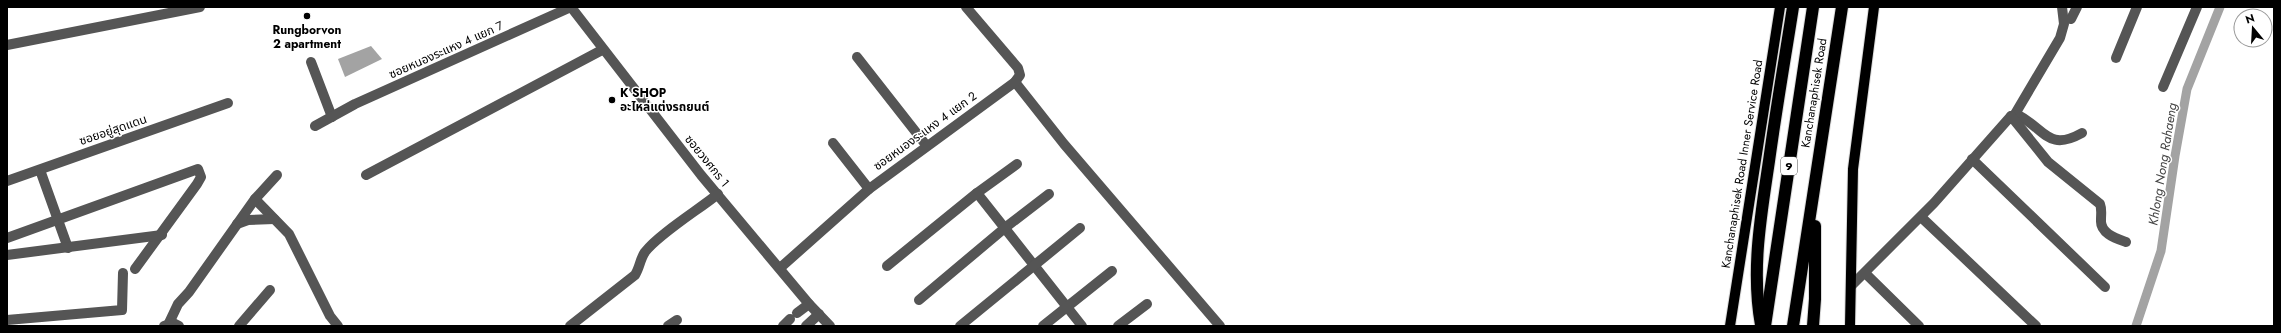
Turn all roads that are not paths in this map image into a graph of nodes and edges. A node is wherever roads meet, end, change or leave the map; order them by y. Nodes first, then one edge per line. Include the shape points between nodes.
1 (200, 7) edge
2 (571, 7) edge
3 (966, 7) edge
4 (1780, 7) edge
5 (1793, 7) edge
6 (1813, 7) edge
7 (1842, 7) edge
8 (1874, 7) edge
9 (2062, 7) edge
10 (2077, 7) edge
11 (2137, 7) edge
12 (2196, 7) edge
13 (2071, 19) dead end
14 (7, 44) edge
15 (602, 50) junction
16 (857, 57) dead end
17 (2116, 58) dead end
18 (311, 62) dead end
19 (1015, 82) junction
20 (2163, 87) dead end
21 (228, 103) dead end
22 (2013, 115) junction
23 (332, 117) junction
24 (315, 126) dead end
25 (2082, 133) dead end
26 (833, 143) dead end
27 (926, 145) junction
28 (1972, 159) junction
29 (1017, 164) dead end
30 (40, 170) junction
31 (277, 175) dead end
32 (366, 175) dead end
33 (7, 181) edge
34 (869, 189) junction
35 (1815, 189) junction
36 (976, 193) junction
37 (718, 194) junction
38 (1049, 194) dead end
39 (255, 199) junction
40 (1920, 217) junction
41 (274, 219) junction
42 (58, 220) junction
43 (237, 224) junction
44 (1006, 227) junction
45 (1080, 228) dead end
46 (162, 235) junction
47 (7, 238) edge
48 (2126, 242) dead end
49 (68, 248) junction
50 (7, 256) edge
51 (1035, 264) junction
52 (887, 266) dead end
53 (780, 268) junction
54 (136, 269) dead end
55 (1112, 270) dead end
56 (123, 273) dead end
57 (1865, 273) junction
58 (1851, 286) junction
59 (2105, 287) dead end
60 (270, 290) dead end
61 (919, 300) dead end
62 (809, 304) junction
63 (1147, 304) dead end
64 (1066, 307) junction
65 (819, 314) junction
66 (790, 319) edge
67 (7, 320) edge
68 (677, 320) dead end
69 (171, 325) edge
70 (239, 326) edge
71 (338, 326) edge
72 (570, 326) edge
73 (668, 326) edge
74 (806, 326) edge
75 (830, 326) edge
76 (960, 326) edge
77 (1044, 326) edge
78 (1082, 326) edge
79 (1118, 326) edge
80 (1220, 326) edge
81 (1730, 326) edge
82 (1761, 326) edge
83 (1765, 326) edge
84 (1793, 326) edge
85 (1813, 326) edge
86 (1850, 326) edge
87 (1919, 326) edge
88 (2036, 326) edge

1 - 14 street
2 - 15 street, ซอยวงศกร 1
2 - 23 street, ซอยหนองระแหง 4 แยก 7 via 355,104
3 - 19 street via 1018,68 1020,75
4 - 81 main road, Kanchanaphisek Road Inner Service Road
5 - 82 highway via 1765,184 1756,266
6 - 83 highway, Kanchanaphisek Road / 9
7 - 35 highway, Kanchanaphisek Road
8 - 58 main road via 1853,169
9 - 22 street via 2064,24 2060,38
10 - 13 street
11 - 17 street
12 - 20 street
15 - 32 street
15 - 37 street, ซอยวงศกร 1
16 - 27 street
18 - 23 street
19 - 27 street, ซอยหนองระแหง 4 แยก 2
19 - 80 street via 1064,144
21 - 30 street, ซอยอยู่สุดแดน
22 - 25 street via 2024,118 2056,141 2070,140
22 - 28 street
22 - 48 street via 2048,162 2100,204 2100,222 2106,233
23 - 24 street, ซอยหนองระแหง 4 แยก 7
26 - 34 street
27 - 34 street, ซอยหนองระแหง 4 แยก 2
28 - 40 street
28 - 59 street
29 - 36 street
30 - 33 street, ซอยอยู่สุดแดน
30 - 42 street
31 - 39 street
34 - 53 street, ซอยหนองระแหง 4 แยก 2
35 - 84 highway, Kanchanaphisek Road
35 - 85 highway
36 - 44 street
36 - 52 street
37 - 53 street, ซอยวงศกร 1
37 - 72 street via 651,246 641,259 640,268 635,275
38 - 44 street
39 - 41 street
39 - 43 street
40 - 57 street
40 - 88 street
41 - 43 street via 248,220
41 - 71 street via 289,234 330,316
42 - 46 street via 198,169 201,177
42 - 47 street
42 - 49 street
43 - 69 street via 178,304
44 - 51 street
44 - 61 street
45 - 51 street
46 - 49 street
46 - 54 street
49 - 50 street
51 - 64 street
51 - 76 street
53 - 62 street, ซอยวงศกร 1
55 - 64 street
56 - 67 street via 122,310
57 - 58 street
57 - 87 street
58 - 86 main road
60 - 70 street
62 - 65 street, ซอยวงศกร 1
62 - 66 street
63 - 79 street
64 - 77 street
64 - 78 street
65 - 74 street
65 - 75 street, ซอยวงศกร 1
68 - 73 street

